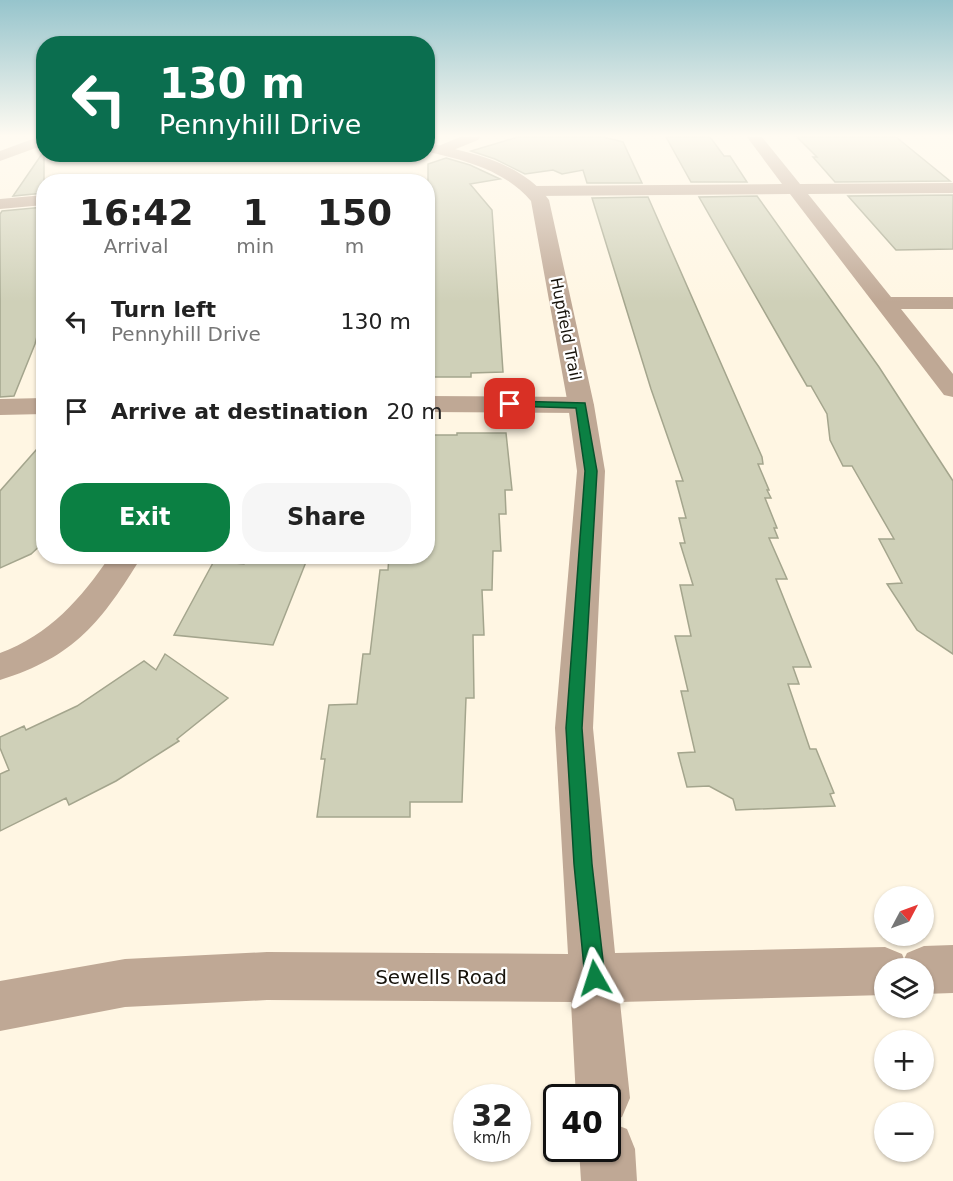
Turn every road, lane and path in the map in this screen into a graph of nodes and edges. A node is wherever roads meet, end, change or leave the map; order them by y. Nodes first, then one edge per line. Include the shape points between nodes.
1 (534, 192) edge
2 (799, 192) edge
3 (36, 201) edge
4 (0, 204) edge
5 (886, 303) junction
6 (953, 303) edge
7 (953, 390) edge
8 (435, 404) edge
9 (581, 405) junction
10 (0, 406) edge
11 (36, 406) edge
12 (120, 564) edge
13 (0, 667) edge
14 (953, 969) edge
15 (934, 970) edge
16 (874, 971) edge
17 (595, 978) junction
18 (0, 1006) edge
19 (602, 1084) edge
20 (608, 1162) edge
21 (609, 1181) edge

1 - 9 street, Hupfield Trail via 540,200
2 - 5 street
3 - 4 street
5 - 6 street
5 - 7 street
8 - 9 street
9 - 17 street, Hupfield Trail via 591,471 574,728
10 - 11 street
12 - 13 street via 70,631 22,660
14 - 15 street
16 - 17 street, Sewells Road
17 - 18 street, Sewells Road via 267,976 125,983
17 - 19 street, Hupfield Trail
20 - 21 street

